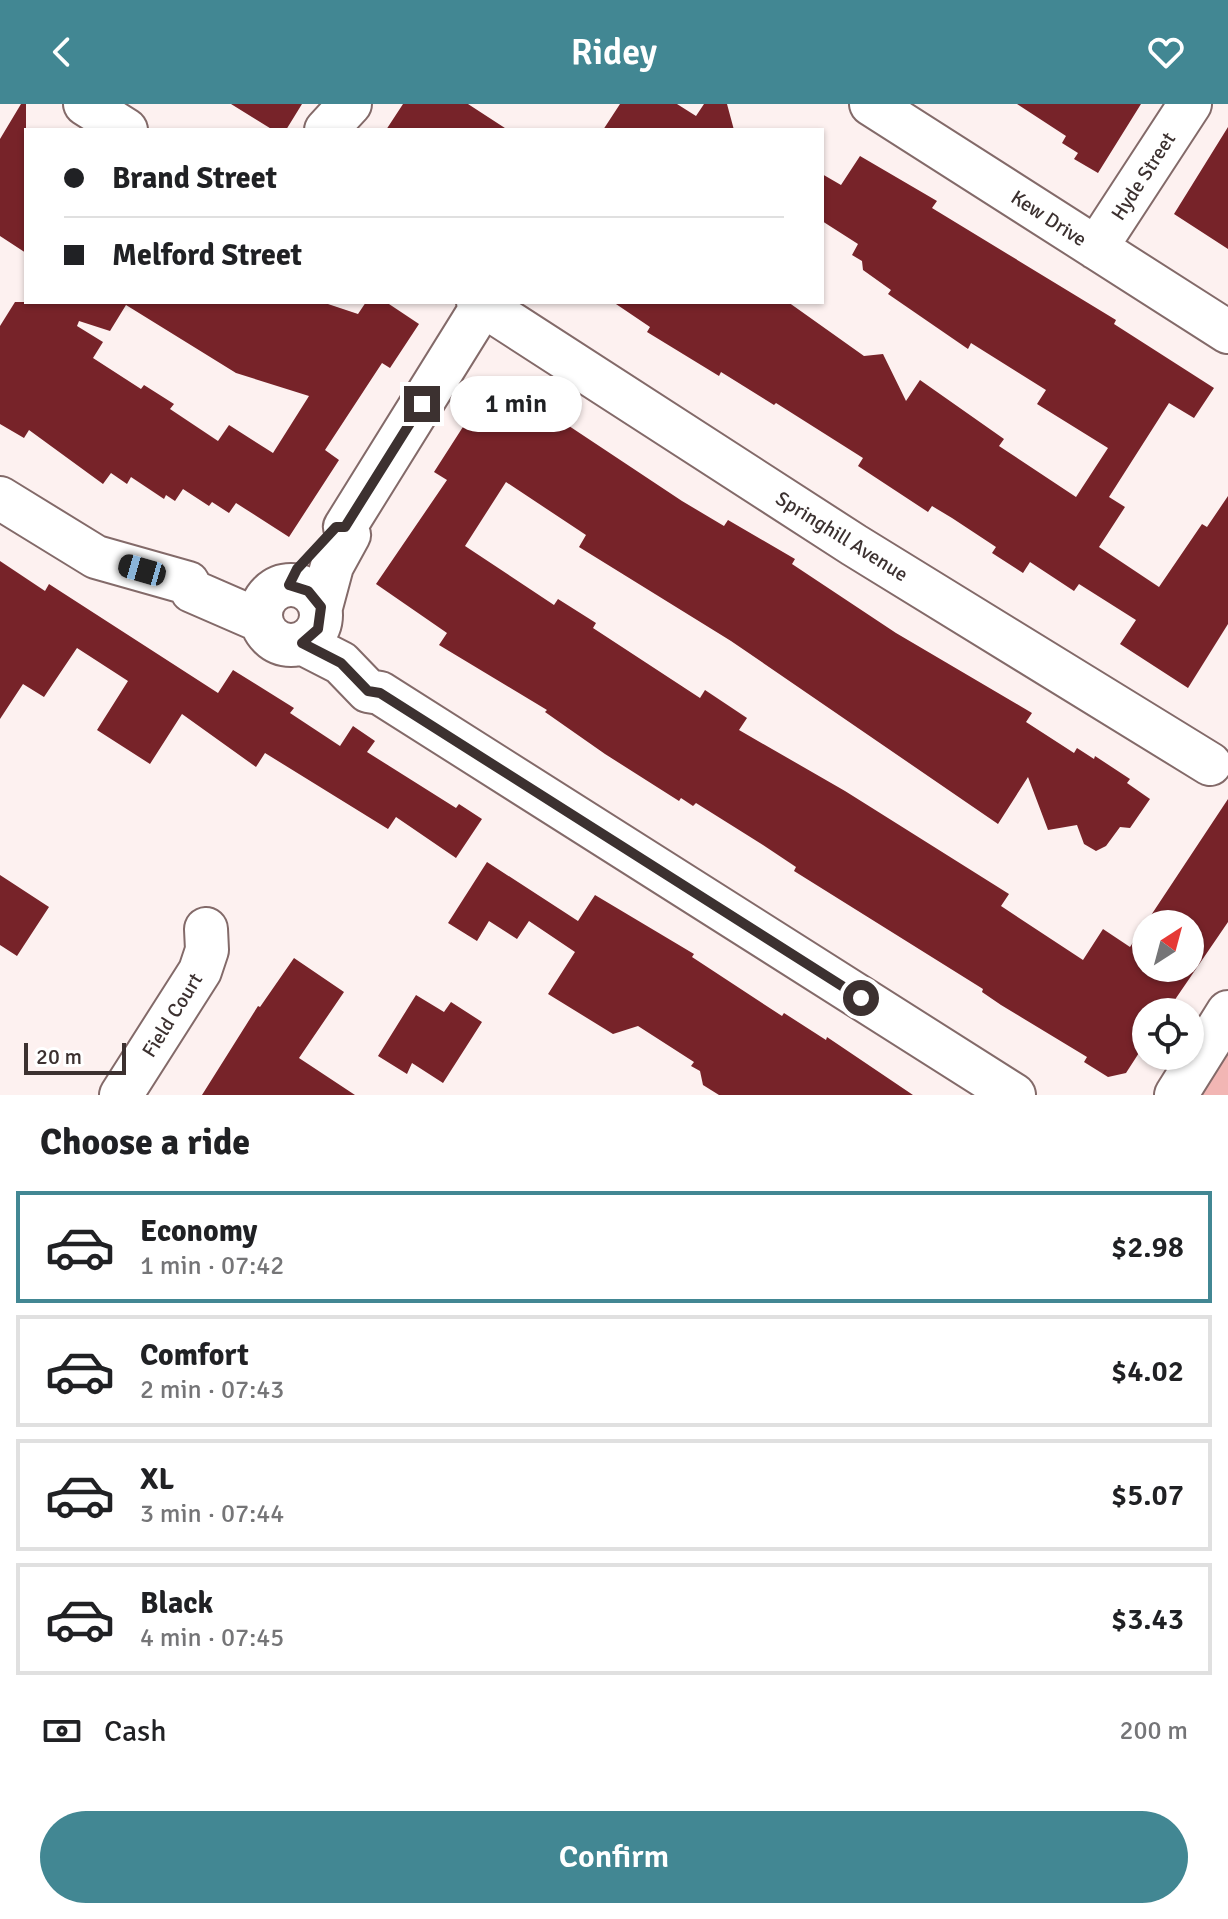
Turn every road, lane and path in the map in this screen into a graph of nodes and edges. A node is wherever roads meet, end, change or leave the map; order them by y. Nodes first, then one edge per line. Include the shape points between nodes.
1 (85, 104) edge
2 (871, 104) edge
3 (1190, 104) edge
4 (123, 128) edge
5 (1096, 248) junction
6 (480, 304) edge
7 (1228, 332) edge
8 (0, 498) edge
9 (295, 610) junction
10 (1222, 758) edge
11 (206, 929) dead end
12 (1228, 1012) edge
13 (121, 1095) edge
14 (1014, 1095) edge
15 (1176, 1095) edge

1 - 4 street
2 - 5 street, Kew Drive
3 - 5 street, Hyde Street
5 - 7 street, Kew Drive
6 - 9 street via 345,527 336,527 297,569
6 - 10 street, Springhill Avenue via 854,545
8 - 9 street via 96,557 188,583 192,591
9 - 14 street via 336,623 378,680 380,693
11 - 13 street, Field Court via 200,971
12 - 15 street

